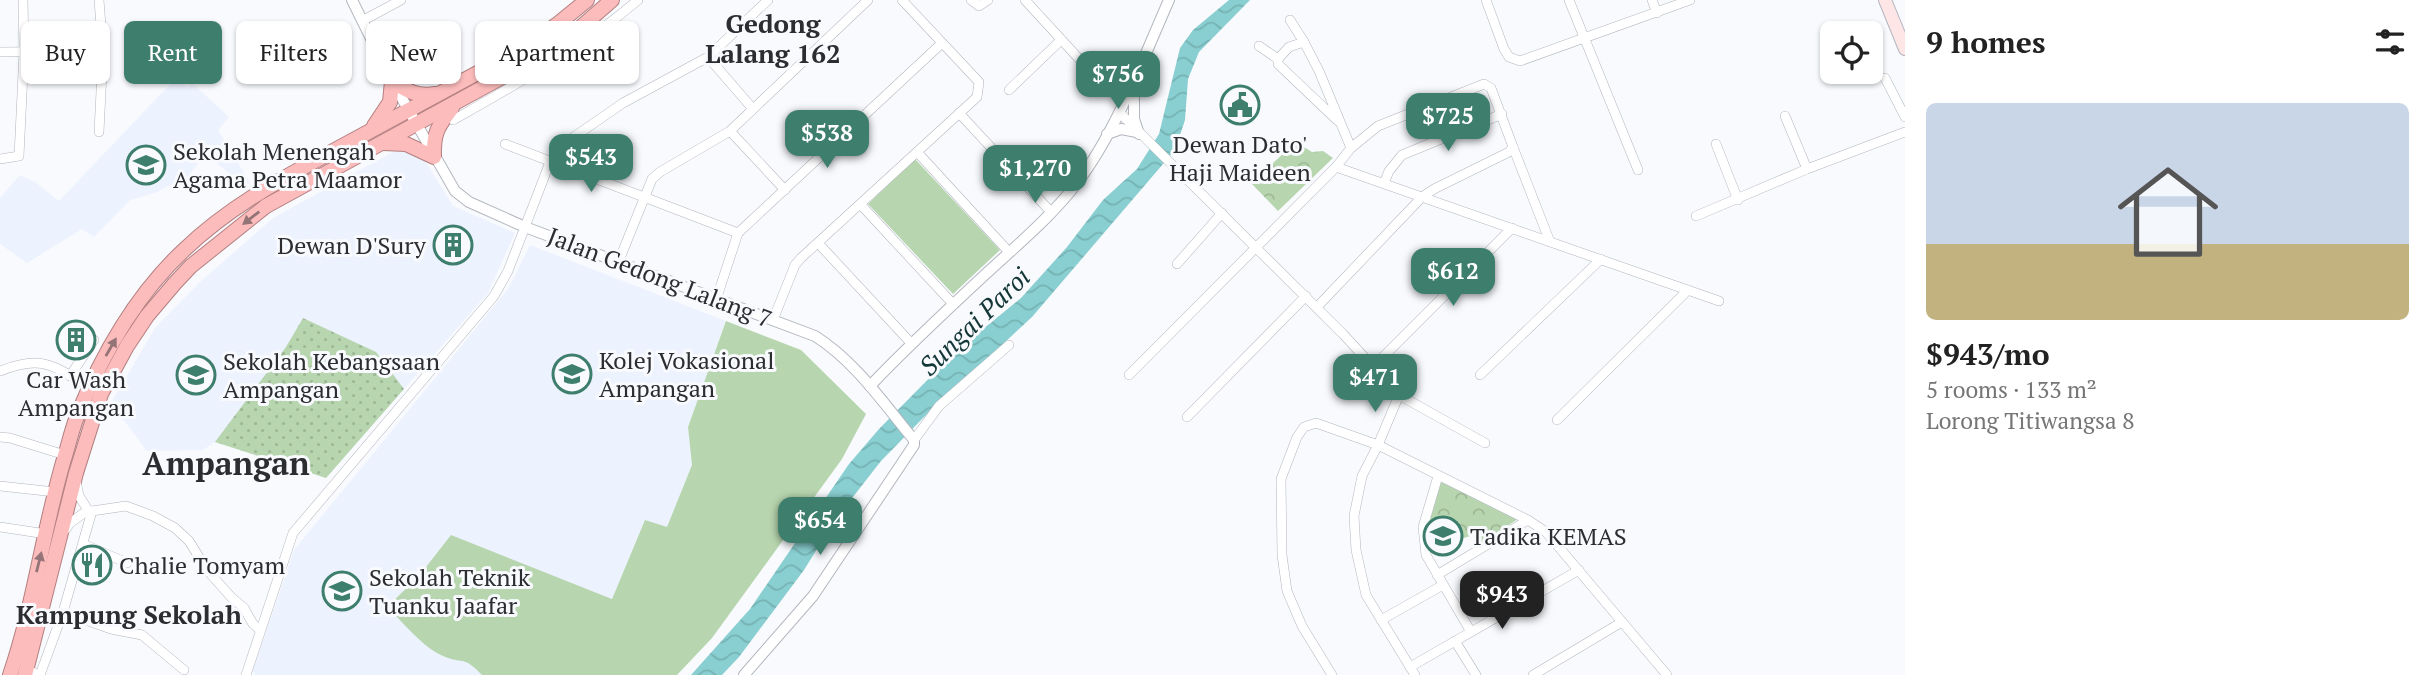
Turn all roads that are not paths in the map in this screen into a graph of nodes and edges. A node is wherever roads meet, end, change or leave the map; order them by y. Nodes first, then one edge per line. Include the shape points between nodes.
1 (23, 0) edge
2 (99, 0) edge
3 (352, 0) edge
4 (401, 0) edge
5 (587, 0) edge
6 (612, 0) edge
7 (768, 0) edge
8 (868, 0) edge
9 (902, 0) edge
10 (971, 0) edge
11 (1026, 0) edge
12 (1169, 0) edge
13 (1486, 0) edge
14 (1569, 0) edge
15 (1652, 0) edge
16 (1690, 0) edge
17 (1885, 0) edge
18 (631, 2) edge
19 (984, 3) edge
20 (1657, 13) junction
21 (1290, 20) dead end
22 (23, 21) edge
23 (101, 21) edge
24 (362, 21) junction
25 (366, 29) edge
26 (1584, 38) junction
27 (1061, 40) junction
28 (1304, 42) junction
29 (942, 43) junction
30 (1259, 46) dead end
31 (1905, 50) edge
32 (0, 52) edge
33 (21, 52) edge
34 (708, 57) junction
35 (1278, 59) junction
36 (1081, 61) dead end
37 (1885, 78) dead end
38 (1134, 80) junction
39 (22, 84) edge
40 (101, 84) edge
41 (392, 84) edge
42 (394, 84) edge
43 (396, 84) edge
44 (1009, 90) dead end
45 (440, 93) junction
46 (455, 103) junction
47 (753, 109) junction
48 (409, 110) junction
49 (1119, 112) junction
50 (960, 113) junction
51 (1502, 114) junction
52 (1785, 116) dead end
53 (1905, 117) edge
54 (453, 120) dead end
55 (1338, 121) junction
56 (417, 124) junction
57 (730, 131) junction
58 (99, 132) dead end
59 (369, 132) junction
60 (1905, 132) edge
61 (1138, 133) junction
62 (1107, 134) junction
63 (381, 143) junction
64 (505, 144) dead end
65 (1716, 144) dead end
66 (1351, 148) junction
67 (1513, 148) junction
68 (917, 152) junction
69 (434, 157) junction
70 (0, 159) edge
71 (550, 162) junction
72 (1336, 167) junction
73 (1807, 169) junction
74 (1638, 170) dead end
75 (1384, 183) junction
76 (785, 190) junction
77 (1422, 197) junction
78 (643, 198) junction
79 (1738, 200) junction
80 (861, 205) junction
81 (1051, 212) junction
82 (1222, 213) junction
83 (1696, 216) dead end
84 (525, 227) junction
85 (1512, 228) junction
86 (738, 233) junction
87 (1550, 242) junction
88 (818, 243) junction
89 (1256, 247) junction
90 (1009, 252) junction
91 (1601, 259) junction
92 (618, 263) junction
93 (1177, 264) dead end
94 (1688, 290) junction
95 (1306, 296) junction
96 (716, 300) junction
97 (1719, 301) dead end
98 (953, 304) junction
99 (1317, 307) junction
100 (773, 320) junction
101 (94, 340) dead end
102 (911, 344) junction
103 (1009, 345) dead end
104 (1374, 366) junction
105 (0, 371) edge
106 (1129, 375) dead end
107 (1480, 375) dead end
108 (70, 376) junction
109 (870, 386) junction
110 (90, 387) junction
111 (1399, 395) junction
112 (1187, 417) dead end
113 (1557, 420) dead end
114 (911, 436) junction
115 (0, 437) edge
116 (1485, 443) dead end
117 (1378, 445) junction
118 (65, 455) junction
119 (76, 473) junction
120 (1438, 475) junction
121 (0, 486) edge
122 (55, 492) junction
123 (90, 510) junction
124 (1528, 520) junction
125 (0, 527) edge
126 (53, 536) junction
127 (83, 544) junction
128 (127, 563) dead end
129 (1579, 569) junction
130 (1437, 575) junction
131 (1443, 585) junction
132 (63, 612) junction
133 (1381, 620) junction
134 (1622, 622) junction
135 (259, 629) junction
136 (1471, 632) junction
137 (1455, 641) junction
138 (184, 670) dead end
139 (1413, 671) edge
140 (26, 673) edge
141 (1665, 674) edge
142 (10, 675) edge
143 (246, 675) edge
144 (744, 675) edge
145 (1332, 675) edge
146 (1476, 675) edge
147 (1533, 675) edge

1 - 22 street
2 - 23 street
3 - 24 street, Jalan Gedong Lalang 7
4 - 24 street
5 - 45 highway via 520,50
6 - 46 highway via 573,34
7 - 34 street
8 - 47 street
9 - 29 street
10 - 19 street
11 - 27 street
12 - 38 street
13 - 26 street via 1509,57 1520,61
14 - 26 street
15 - 20 street
16 - 20 street
17 - 31 main road
18 - 54 street via 534,74
20 - 26 street
21 - 28 street
24 - 25 street, Jalan Gedong Lalang 7
26 - 74 street
27 - 36 street
27 - 44 street
28 - 35 street via 1289,47
28 - 55 street
29 - 50 street via 979,82 977,97
29 - 76 street
30 - 35 street
32 - 33 street
34 - 47 street
34 - 71 street via 623,103 565,144
35 - 55 street via 1279,66
37 - 53 street
38 - 49 street
38 - 61 street via 1133,119
39 - 70 street via 19,156
40 - 58 street
41 - 59 highway via 390,102
42 - 48 street, Jalan Gedong Lalang 7
43 - 45 highway via 421,96
45 - 48 highway
46 - 56 highway
46 - 69 highway via 438,125
47 - 57 street
48 - 56 street, Jalan Gedong Lalang 7
48 - 59 highway
49 - 61 street
49 - 62 street
50 - 68 street
50 - 81 street
51 - 66 street via 1491,88 1484,84 1378,126
51 - 67 street
51 - 75 street via 1402,155
52 - 73 street
55 - 66 street
56 - 63 highway
56 - 69 street, Jalan Gedong Lalang 7
57 - 76 street
57 - 78 street via 660,172
110 -> 59 highway via 135,309 183,251 255,194
60 - 73 street
61 - 62 street via 1121,128
61 - 82 street
62 - 81 street via 1070,192
63 - 69 highway via 406,144
63 -> 119 highway via 266,206 191,266 147,316 113,370
64 - 71 street
65 - 79 street
66 - 72 street
67 - 77 street
67 - 87 street
68 - 80 street
68 - 90 street
69 - 84 street, Jalan Gedong Lalang 7 via 455,191 469,202
71 - 78 street
71 - 84 street
72 - 75 street
72 - 89 street
73 - 79 street
75 - 77 street
76 - 86 street
77 - 85 street
77 - 99 street
78 - 86 street
78 - 92 street
79 - 83 street
80 - 88 street
80 - 98 street
81 - 90 street
82 - 89 street
82 - 93 street
84 - 92 street, Jalan Gedong Lalang 7
84 - 135 street via 494,296 293,533
85 - 87 street
85 - 104 street
86 - 96 street
87 - 91 street
88 - 100 street via 795,265
88 - 102 street
89 - 95 street
89 - 106 street
90 - 98 street
91 - 94 street
91 - 107 street
92 - 96 street, Jalan Gedong Lalang 7
94 - 97 street
94 - 113 street
95 - 99 street
95 - 112 street
96 - 100 street, Jalan Gedong Lalang 7
98 - 102 street
99 - 104 street
100 - 109 street, Jalan Gedong Lalang 7 via 827,343
101 - 108 street
102 - 109 street
103 - 114 street
104 - 111 street
105 - 108 street via 38,361
108 - 110 street
109 - 114 street, Jalan Gedong Lalang 7
110 - 118 highway
111 - 116 street
111 - 117 street
114 - 144 street via 914,445 813,596
115 - 118 street
117 - 120 street
117 - 133 street via 1362,476 1354,516 1366,595
117 - 145 street via 1316,423 1304,427 1281,479 1287,591
118 - 122 highway
119 - 123 street via 76,488
119 - 126 highway
120 - 124 street
120 - 130 street via 1423,527 1426,555
121 - 122 street
122 - 126 highway
123 - 126 street
123 - 127 street
123 - 135 street via 126,506 175,528
124 - 129 street via 1546,532
124 - 130 street
125 - 126 street
126 - 140 highway
142 -> 126 highway
127 - 128 street
127 - 132 street
129 - 134 street
129 - 136 street
130 - 131 street
131 - 133 street
131 - 136 street
132 - 138 street via 142,635
132 - 140 street via 40,675
133 - 139 street
134 - 141 street
134 - 147 street
135 - 143 street
136 - 137 street
137 - 139 street
137 - 146 street

